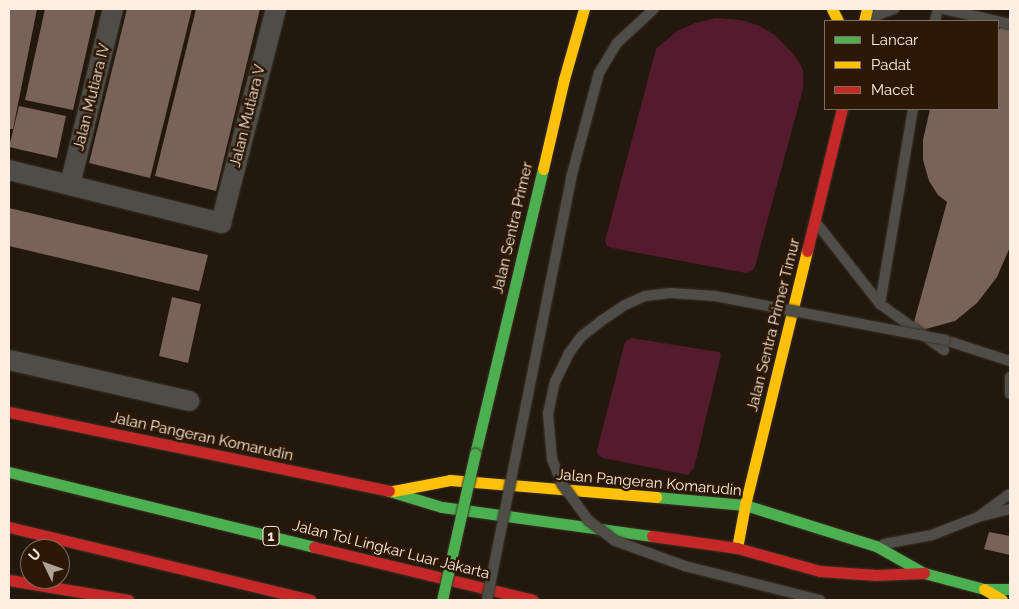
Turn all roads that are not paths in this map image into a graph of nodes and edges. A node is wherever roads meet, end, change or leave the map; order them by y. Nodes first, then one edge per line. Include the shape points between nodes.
1 (113, 9) edge
2 (276, 9) edge
3 (584, 9) edge
4 (654, 9) edge
5 (894, 9) edge
6 (944, 9) edge
7 (865, 17) edge
8 (993, 20) edge
9 (842, 110) edge
10 (914, 110) edge
11 (9, 170) edge
12 (70, 185) junction
13 (814, 221) junction
14 (880, 304) junction
15 (944, 345) junction
16 (9, 360) edge
17 (1010, 361) edge
18 (1010, 377) edge
19 (1010, 394) edge
20 (188, 401) dead end
21 (9, 412) edge
22 (9, 472) edge
23 (389, 492) junction
24 (1010, 494) edge
25 (745, 505) junction
26 (1010, 509) edge
27 (978, 517) junction
28 (9, 527) edge
29 (876, 546) junction
30 (737, 548) junction
31 (924, 573) junction
32 (9, 580) edge
33 (984, 589) junction
34 (1010, 589) edge
35 (128, 600) edge
36 (310, 600) edge
37 (442, 600) edge
38 (487, 600) edge
39 (533, 600) edge
40 (820, 600) edge
41 (1002, 600) edge

1 - 12 street, Jalan Mutiara IV
2 - 12 street, Jalan Mutiara V via 221,223
3 - 37 main road, Jalan Sentra Primer, bridge via 564,79
4 - 38 lane, bridge via 617,43 599,73 571,178
5 - 7 lane
6 - 8 lane
9 - 13 main road, Jalan Sentra Primer Timur
10 - 14 lane
11 - 12 street
13 - 14 lane
13 - 25 main road, Jalan Sentra Primer Timur
14 - 15 lane
15 - 17 lane
15 - 40 lane, bridge via 715,296 670,293 645,296 601,321 582,336 555,382 548,414 552,459 562,484 589,521 614,541 685,566
16 - 20 street
18 - 19 lane
21 - 23 main road, Jalan Pangeran Komarudin
22 - 39 main road, Jalan Tol Lingkar Luar Jakarta / 1
23 - 25 main road, Jalan Pangeran Komarudin via 450,480
23 - 30 main road, Jalan Pangeran Komarudin via 442,507
24 - 27 lane
25 - 29 main road, Jalan Pangeran Komarudin
25 - 30 main road, Jalan Sentra Primer Timur
26 - 27 lane
27 - 29 lane via 932,535
28 - 36 main road
29 - 31 main road, Jalan Pangeran Komarudin
30 - 31 main road, Jalan Pangeran Komarudin via 820,571 876,575
31 - 33 main road, Jalan Pangeran Komarudin
32 - 35 main road
33 - 34 main road, Jalan Pangeran Komarudin
33 - 41 main road

